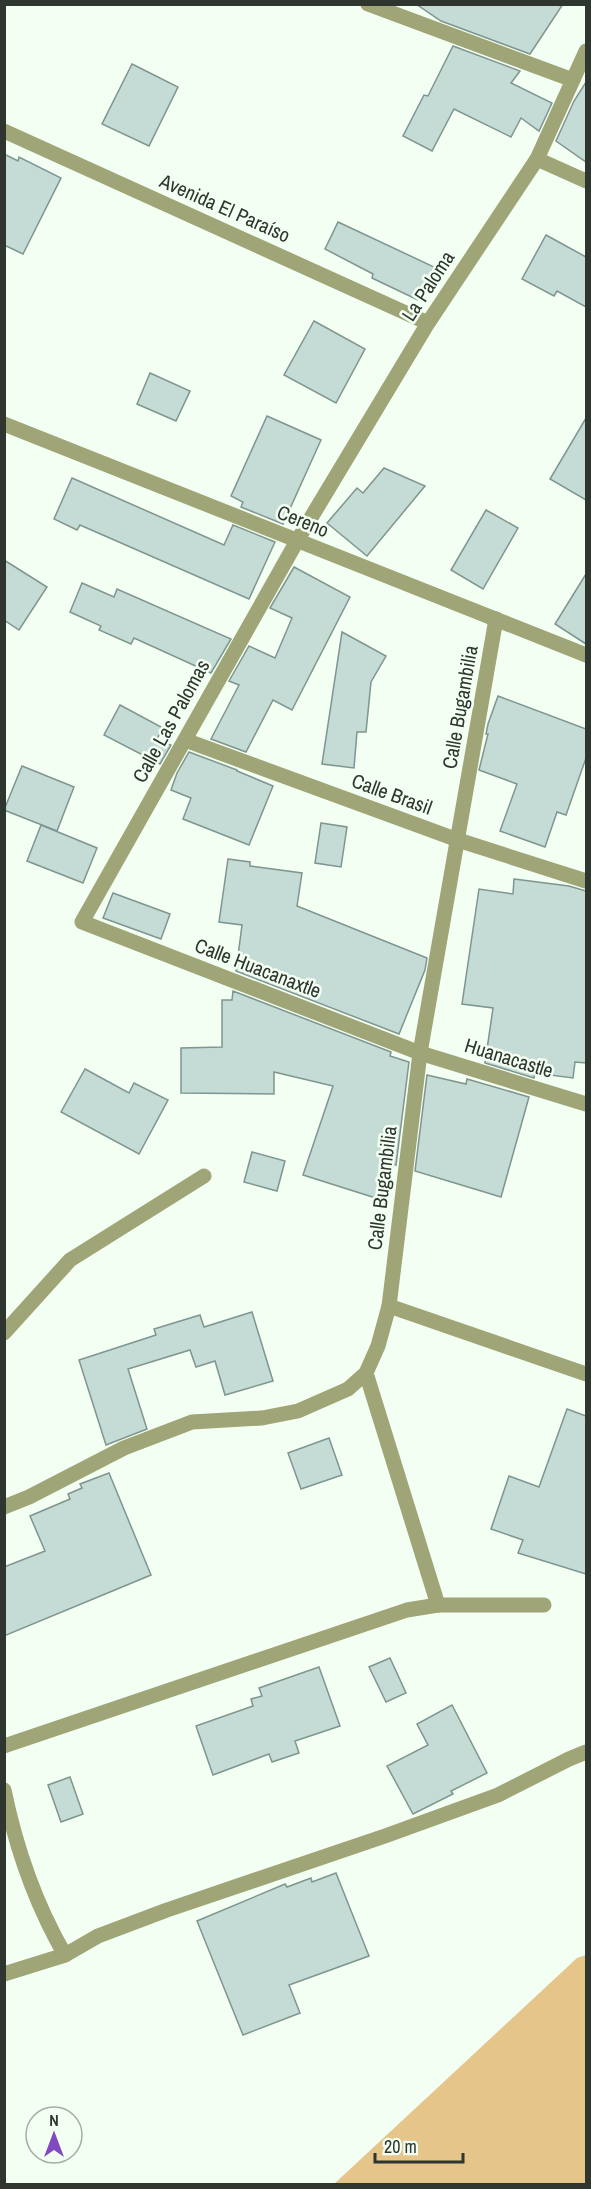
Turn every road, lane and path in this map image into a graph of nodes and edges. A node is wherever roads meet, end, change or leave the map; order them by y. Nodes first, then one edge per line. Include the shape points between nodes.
1 (368, 4) edge
2 (586, 51) edge
3 (573, 80) junction
4 (4, 131) edge
5 (537, 159) junction
6 (586, 181) edge
7 (428, 323) junction
8 (4, 424) edge
9 (297, 541) junction
10 (496, 619) junction
11 (586, 655) edge
12 (185, 740) junction
13 (458, 840) junction
14 (586, 881) edge
15 (82, 922) joint
16 (420, 1053) junction
17 (586, 1104) edge
18 (204, 1176) dead end
19 (389, 1306) junction
20 (4, 1333) edge
21 (366, 1373) junction
22 (586, 1374) edge
23 (4, 1507) edge
24 (438, 1605) junction
25 (544, 1605) dead end
26 (4, 1746) edge
27 (586, 1752) edge
28 (4, 1790) edge
29 (65, 1955) junction
30 (4, 1974) edge

1 - 3 street
2 - 3 street, La Paloma
3 - 5 street, La Paloma
4 - 7 street, Avenida El Paraíso
5 - 6 street
5 - 7 street, La Paloma
7 - 9 street, La Paloma
8 - 9 street, Cereno
9 - 10 street, Cereno
9 - 12 street, Calle Las Palomas
10 - 11 street, Cereno
10 - 13 street, Calle Bugambilia
12 - 13 street, Calle Brasil
12 - 15 street, Calle Las Palomas
13 - 14 street, Calle Brasil
13 - 16 street, Calle Bugambilia
15 - 16 street, Calle Huacanaxtle
16 - 17 street, Huanacastle
16 - 19 street, Calle Bugambilia
18 - 20 street via 70,1260
19 - 21 street, Calle Bugambilia
19 - 22 street
21 - 23 street, Calle Bugambilia via 348,1389 298,1411 262,1418 192,1422 124,1448
21 - 24 street
24 - 25 street
24 - 26 street via 407,1610
27 - 29 street via 498,1795 167,1910 98,1936
28 - 29 street via 30,1882
29 - 30 street

